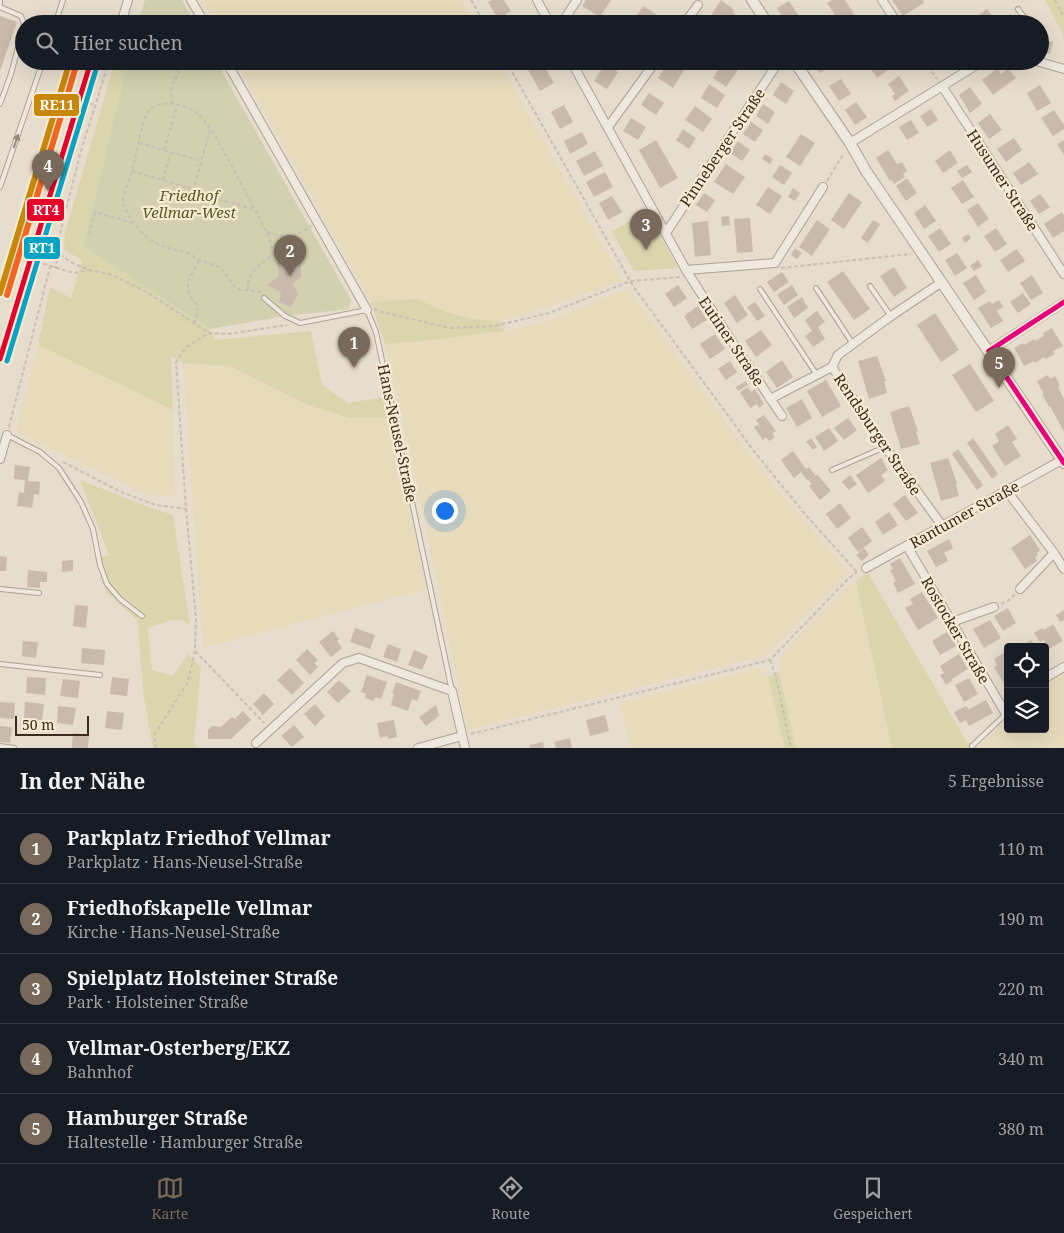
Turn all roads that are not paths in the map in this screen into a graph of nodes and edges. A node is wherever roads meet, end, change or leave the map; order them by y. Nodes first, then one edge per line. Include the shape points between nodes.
1 (63, 0) edge
2 (128, 0) edge
3 (191, 0) edge
4 (537, 0) edge
5 (577, 0) edge
6 (752, 0) edge
7 (882, 0) edge
8 (0, 4) edge
9 (698, 4) dead end
10 (1018, 9) dead end
11 (19, 15) edge
12 (58, 15) edge
13 (124, 15) edge
14 (200, 15) edge
15 (545, 15) edge
16 (567, 15) edge
17 (690, 15) edge
18 (762, 15) edge
19 (892, 15) edge
20 (1022, 15) edge
21 (15, 59) edge
22 (1049, 64) edge
23 (1064, 68) edge
24 (39, 70) edge
25 (231, 70) edge
26 (576, 70) edge
27 (649, 70) edge
28 (773, 70) edge
29 (800, 70) edge
30 (968, 70) edge
31 (942, 86) junction
32 (0, 104) edge
33 (608, 127) junction
34 (850, 143) junction
35 (0, 187) edge
36 (823, 187) road end
37 (666, 233) junction
38 (1064, 274) edge
39 (690, 277) junction
40 (942, 282) junction
41 (870, 286) dead end
42 (816, 288) dead end
43 (760, 289) dead end
44 (264, 298) road end
45 (1064, 302) edge
46 (367, 310) junction
47 (891, 316) junction
48 (853, 344) junction
49 (989, 351) junction
50 (832, 367) junction
51 (817, 375) junction
52 (770, 400) junction
53 (782, 416) dead end
54 (7, 435) joint
55 (885, 447) junction
56 (0, 459) edge
57 (1063, 461) edge
58 (832, 470) dead end
59 (1007, 491) junction
60 (943, 527) junction
61 (907, 546) junction
62 (1054, 553) junction
63 (866, 568) road end
64 (1064, 569) edge
65 (1020, 588) road end
66 (0, 589) edge
67 (39, 593) dead end
68 (994, 607) road end
69 (142, 616) dead end
70 (952, 622) junction
71 (0, 664) edge
72 (1064, 667) edge
73 (100, 675) dead end
74 (1049, 676) edge
75 (452, 691) junction
76 (1004, 708) edge
77 (1004, 716) edge
78 (462, 736) junction
79 (256, 743) dead end
80 (0, 746) edge
81 (972, 746) dead end
82 (14, 748) edge
83 (418, 748) edge
84 (465, 748) edge

1 - 12 lane
2 - 13 street
3 - 14 street
4 - 15 street
5 - 16 street
6 - 18 street
7 - 19 street
8 - 11 lane
9 - 17 street
10 - 20 lane
21 - 32 lane
22 - 23 street
35 -> 24 lane
25 - 46 street, Hans-Neusel-Straße
26 - 33 street, Eutiner Straße
27 - 33 street
28 - 37 street, Pinneberger Straße
29 - 34 street
30 - 31 street
31 - 34 street
31 - 38 street, Husumer Straße
33 - 37 street, Eutiner Straße
34 - 40 street
36 - 39 street via 775,263
37 - 39 street, Eutiner Straße
39 - 52 street, Eutiner Straße
40 - 47 street, Rendsburger Straße
40 - 49 street
41 - 47 lane
42 - 48 lane
43 - 51 lane
44 - 46 lane via 285,316 300,323
45 - 49 street
46 - 75 lane, Hans-Neusel-Straße via 376,332
47 - 48 street, Rendsburger Straße
48 - 50 street, Rendsburger Straße via 838,354
49 - 57 street
50 - 51 street, Eutiner Straße
50 - 55 street, Rendsburger Straße
51 - 52 street, Eutiner Straße
52 - 53 street, Eutiner Straße
54 - 56 street
54 - 69 lane via 40,452 58,468 80,502 92,529 107,584
55 - 58 lane
55 - 60 street, Rendsburger Straße
57 - 59 street, Rantumer Straße
59 - 60 street, Rantumer Straße
59 - 62 street
60 - 61 street, Rantumer Straße
61 - 63 street, Rantumer Straße
61 - 70 street, Rostocker Straße
62 - 64 street
62 - 65 street
66 - 67 lane
68 - 70 street
70 - 76 street, Rostocker Straße
71 - 73 lane
72 - 74 street
75 - 78 street, Hans-Neusel-Straße
75 - 79 street via 359,658 343,663
77 - 81 lane
78 - 83 street
78 - 84 street, Hans-Neusel-Straße
80 - 82 lane

